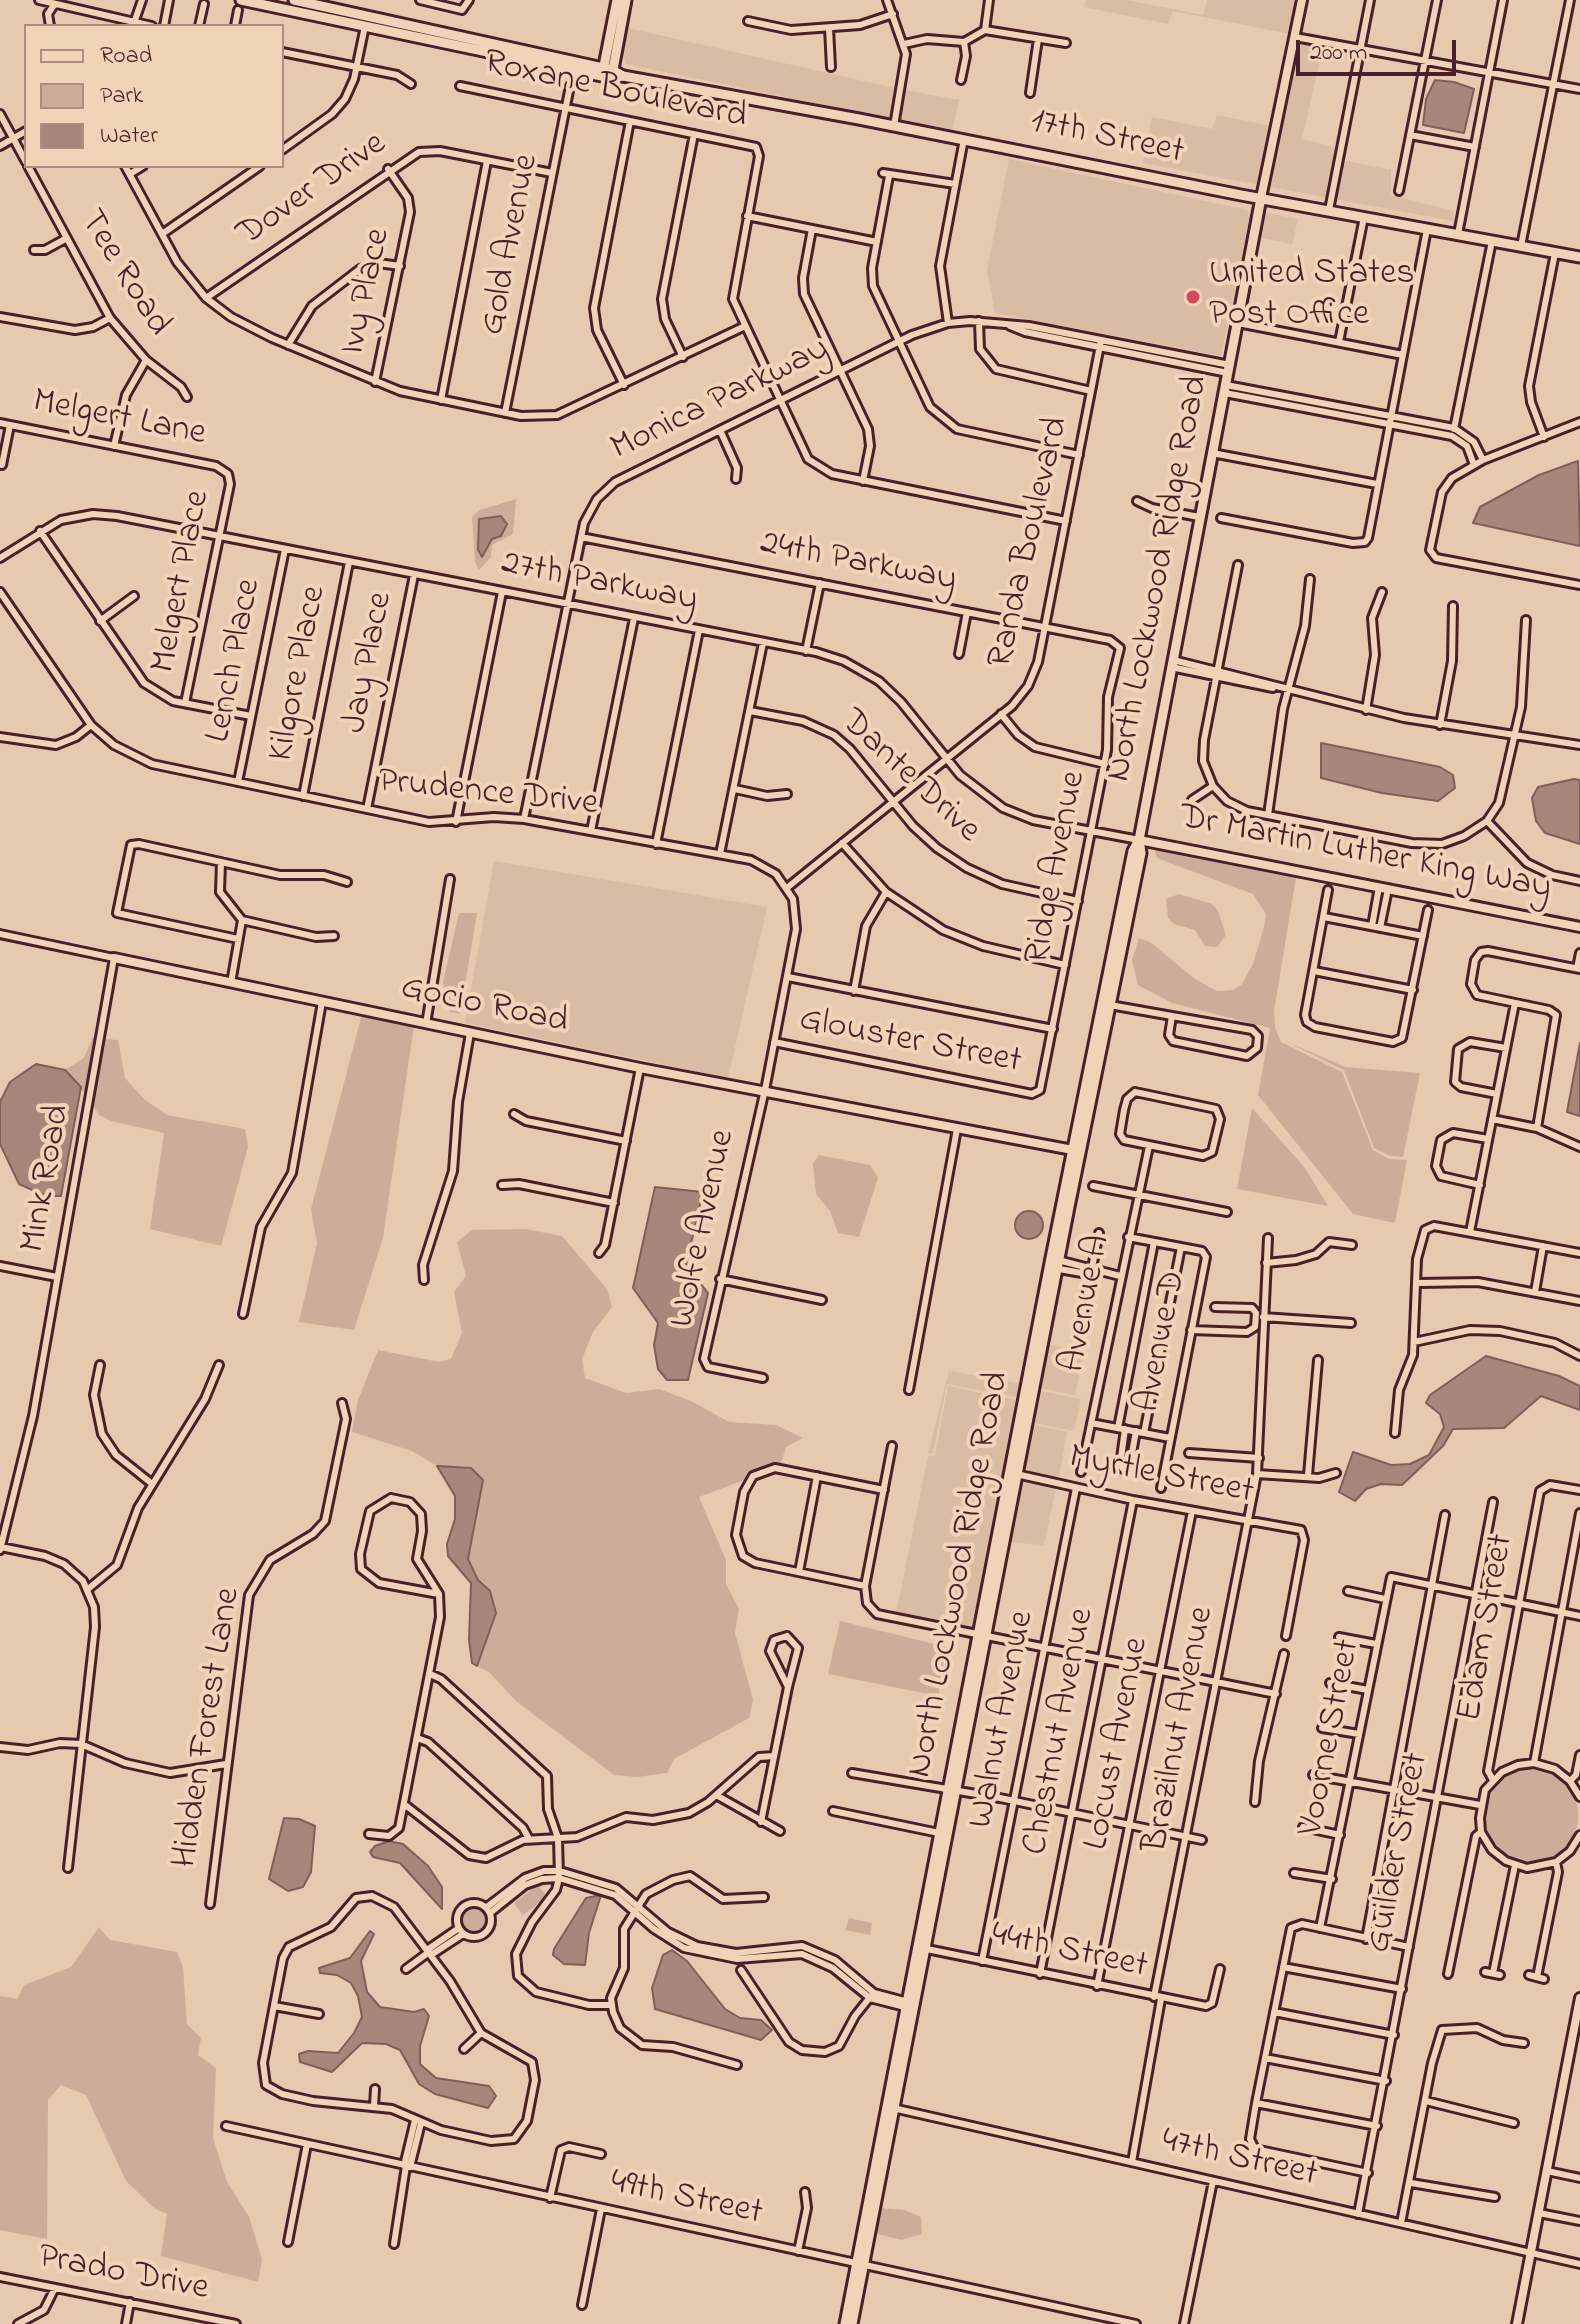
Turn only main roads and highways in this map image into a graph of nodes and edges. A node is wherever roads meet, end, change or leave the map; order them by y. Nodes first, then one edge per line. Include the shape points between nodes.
1 (294, 0) edge
2 (617, 0) edge
3 (626, 0) edge
4 (240, 5) edge
5 (366, 20) junction
6 (607, 73) junction
7 (1261, 198) junction
8 (1580, 257) edge
9 (1077, 1150) junction
10 (1056, 1263) junction
11 (951, 1790) junction
12 (921, 1948) junction
13 (860, 2264) junction
14 (845, 2324) edge
15 (852, 2324) edge

1 - 5 main road, 17th Street
2 - 6 main road
3 - 6 main road
4 - 5 main road, 17th Street
5 - 6 main road, 17th Street
6 - 7 main road, 17th Street
7 - 8 main road, 17th Street
7 - 9 main road, North Lockwood Ridge Road
9 - 10 main road, North Lockwood Ridge Road
9 - 10 main road, North Lockwood Ridge Road via 1058,1222
10 - 11 main road, North Lockwood Ridge Road
11 - 12 main road, North Lockwood Ridge Road
11 - 12 main road, North Lockwood Ridge Road
12 - 13 main road, North Lockwood Ridge Road
13 - 14 main road, North Lockwood Ridge Road
13 - 15 main road, North Lockwood Ridge Road

